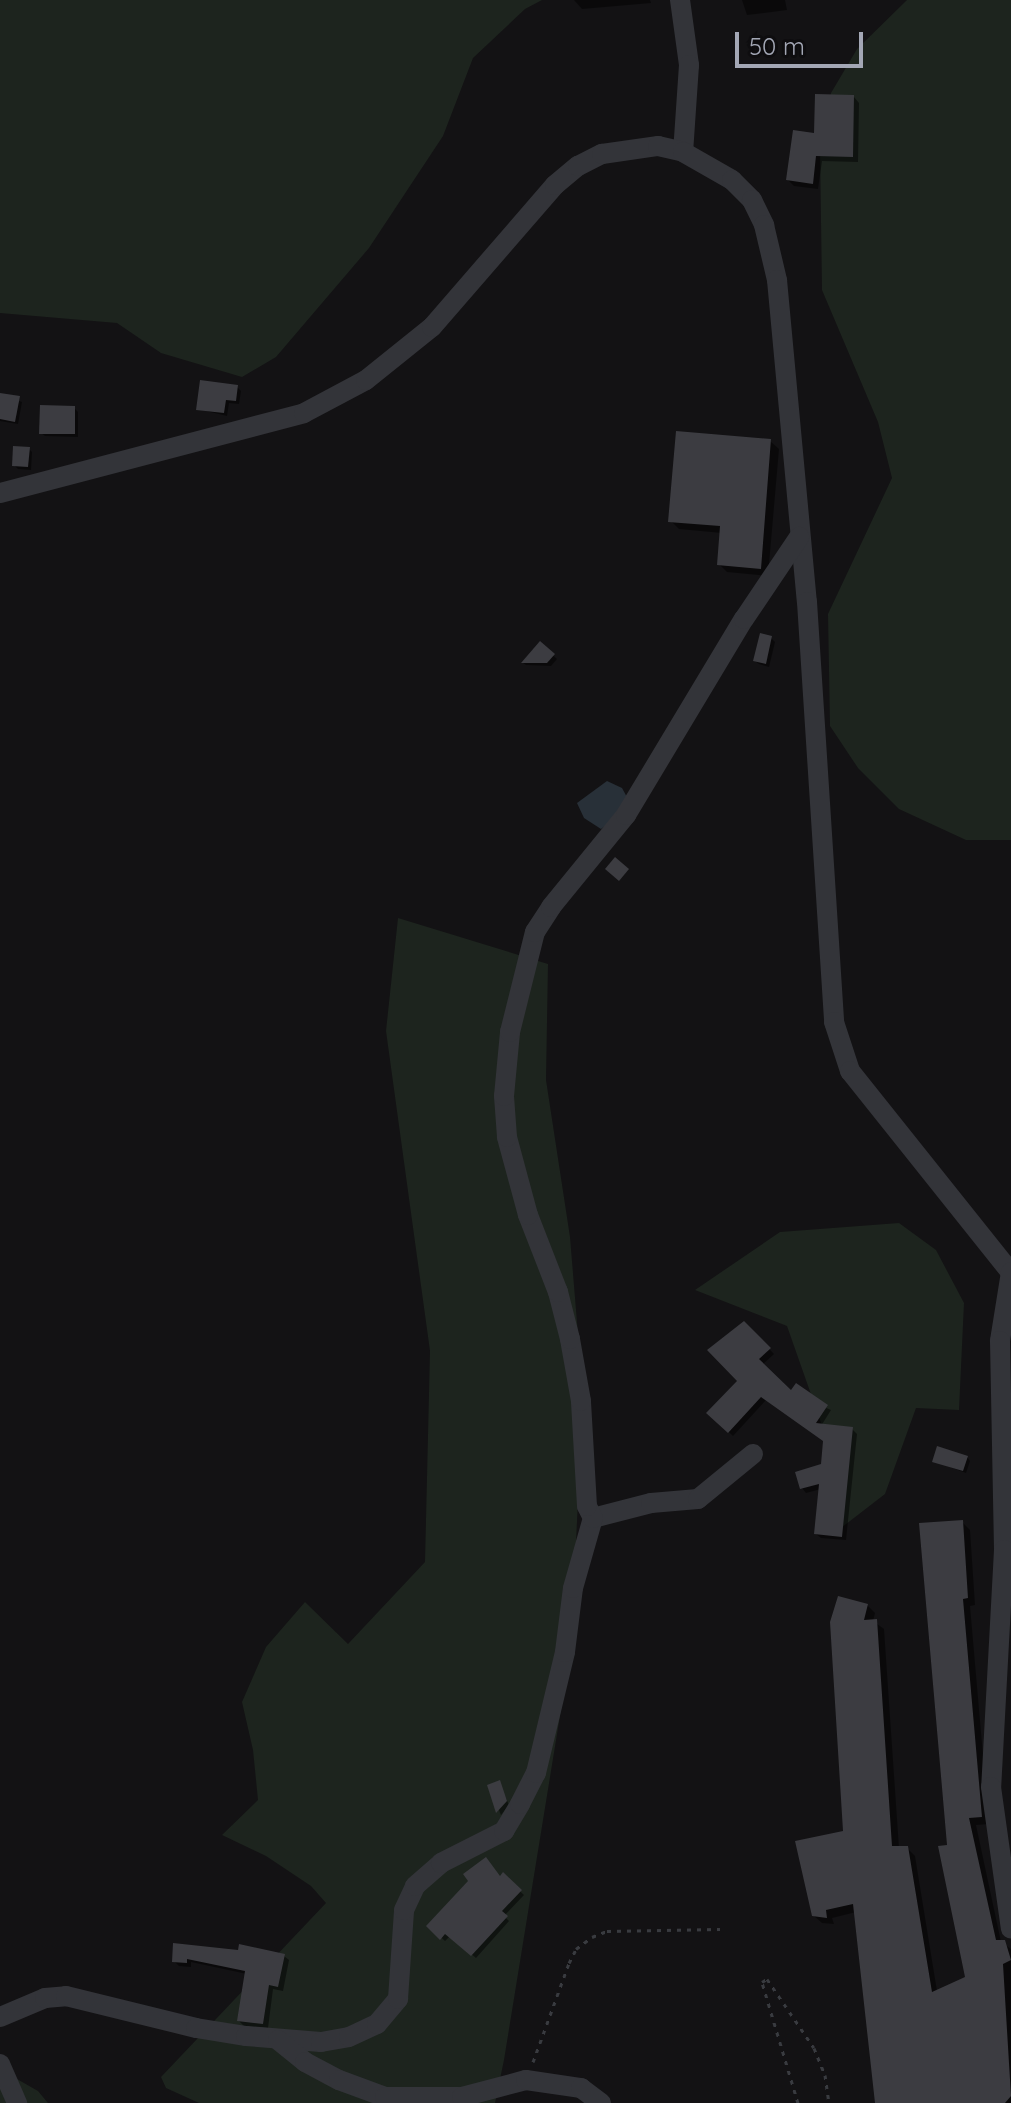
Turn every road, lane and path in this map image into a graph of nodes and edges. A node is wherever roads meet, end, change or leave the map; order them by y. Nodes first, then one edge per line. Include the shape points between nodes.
1 (680, 0) edge
2 (683, 152) junction
3 (0, 493) edge
4 (799, 537) junction
5 (1011, 1272) edge
6 (753, 1454) dead end
7 (593, 1518) junction
8 (720, 1929) dead end
9 (1011, 1929) edge
10 (0, 2017) edge
11 (278, 2040) junction
12 (0, 2064) edge
13 (526, 2080) junction
14 (17, 2103) edge
15 (601, 2103) edge
16 (798, 2103) edge
17 (829, 2103) edge

1 - 2 street via 689,65
2 - 3 street via 658,146 630,148 578,166 555,185 432,327 366,380 304,413
2 - 4 street via 732,180 752,200 764,225 777,280
4 - 5 street via 834,1022 850,1071
4 - 7 street via 626,815 535,932 510,1032 504,1096 507,1137 570,1339 581,1401 587,1506
5 - 9 street via 1000,1341 1004,1550 991,1787
6 - 7 street via 698,1499 651,1503
7 - 11 street via 573,1588 565,1652 536,1773 504,1831 441,1863 415,1886 404,1910 398,1999 377,2024 321,2042
8 - 13 path via 607,1931 576,1949
10 - 11 street via 45,1998 66,1996 196,2028
11 - 13 street via 305,2062 385,2097 462,2097
12 - 14 street
13 - 15 street via 581,2088
16 - 17 path via 762,1982 767,1979 814,2048

